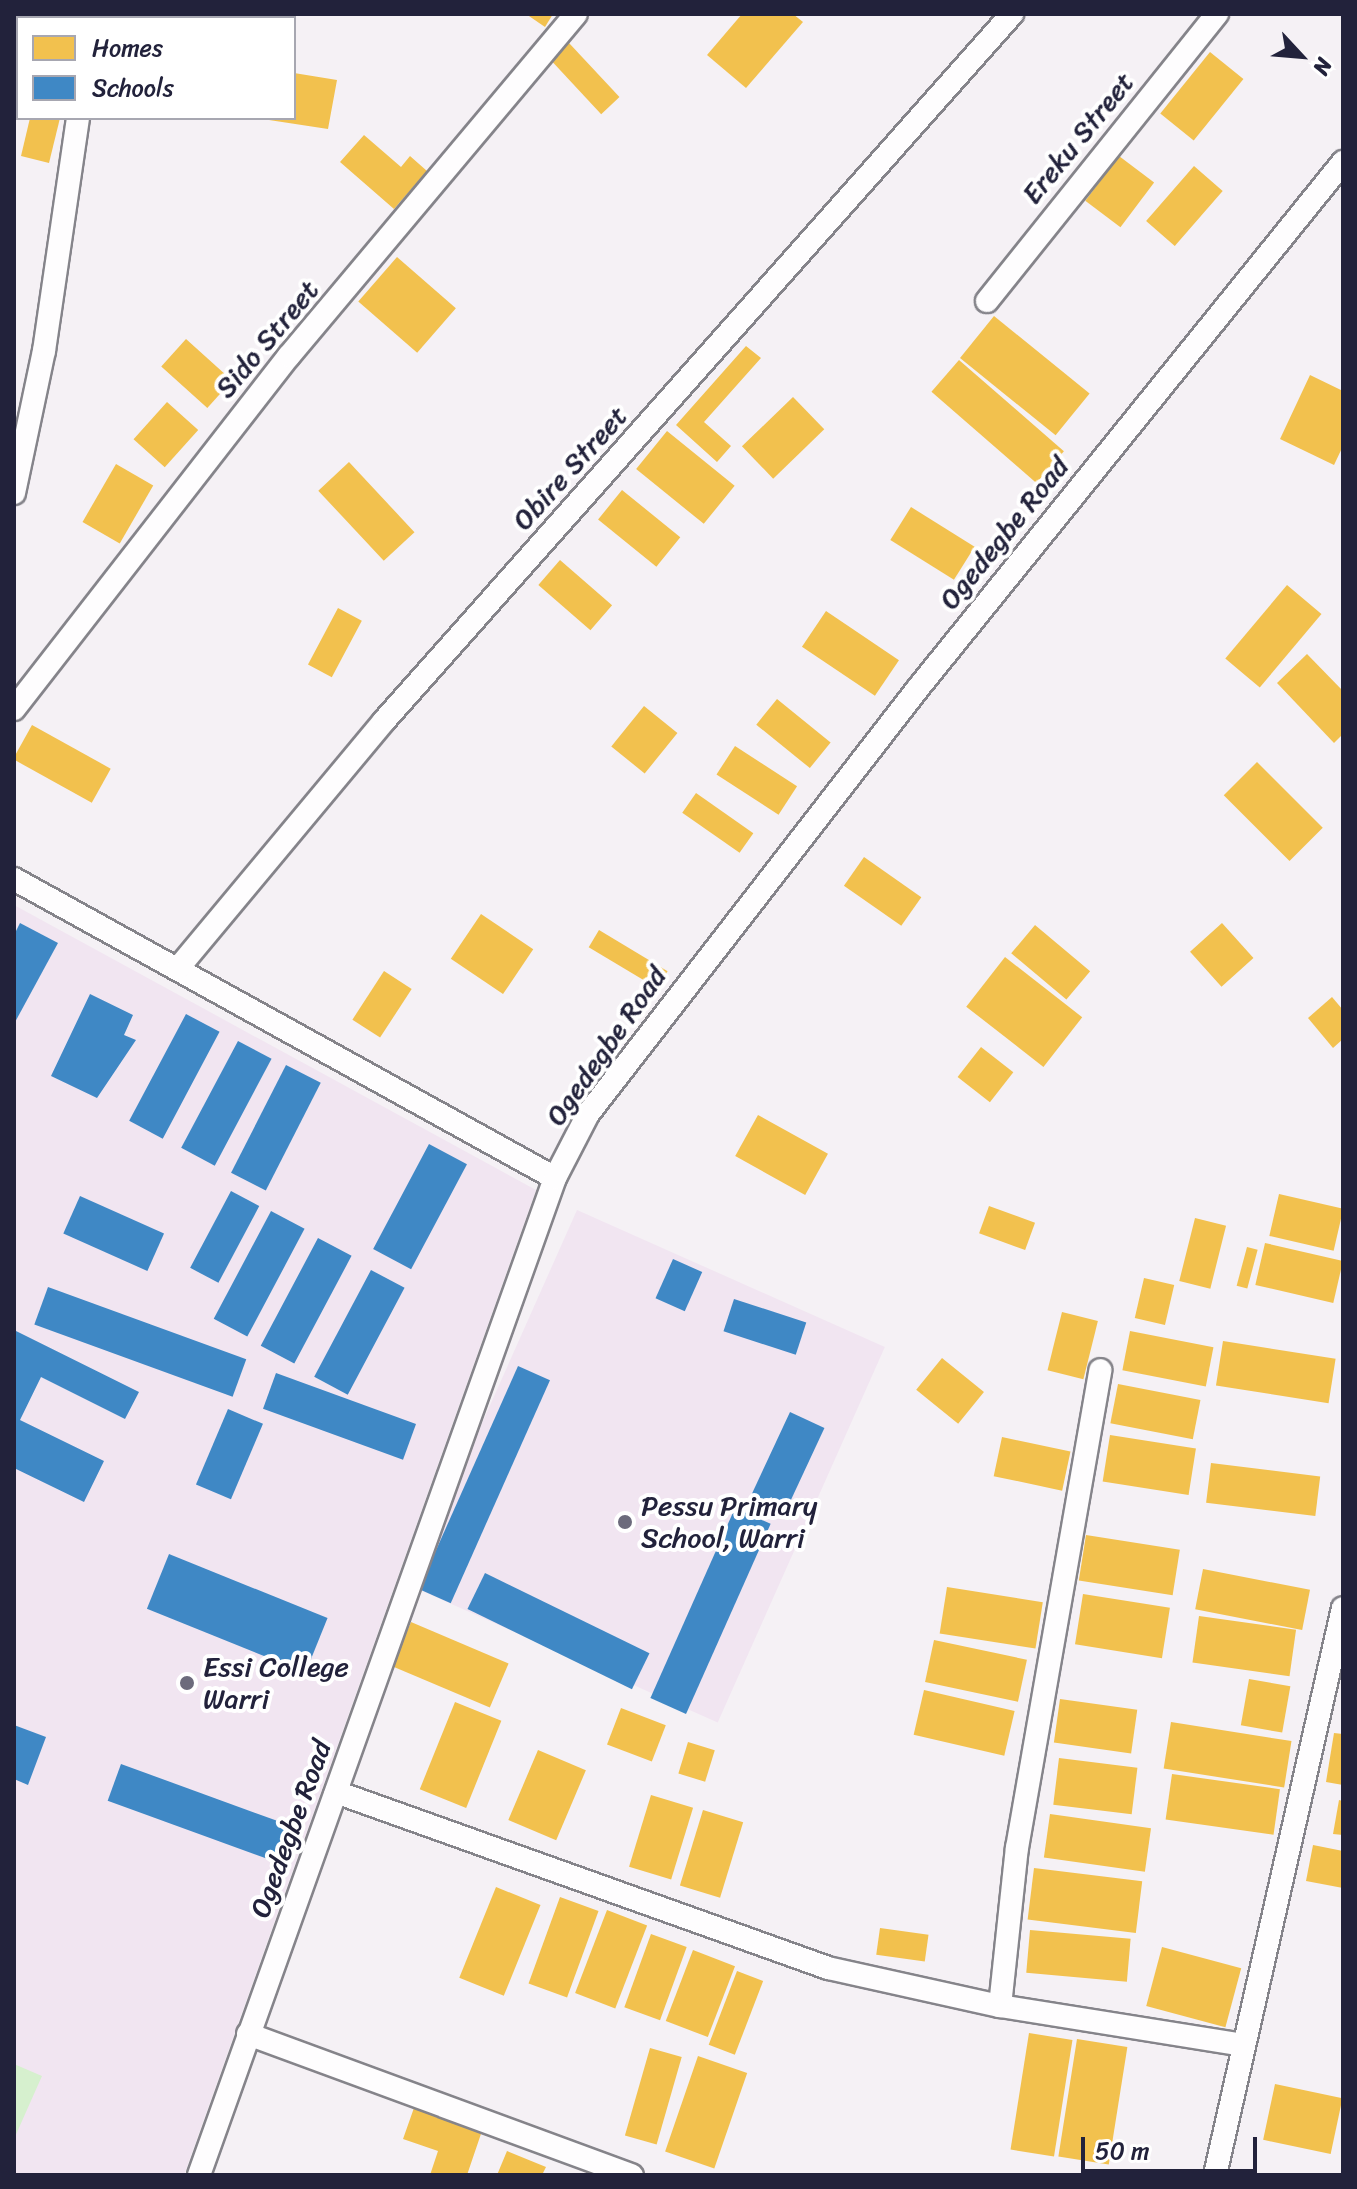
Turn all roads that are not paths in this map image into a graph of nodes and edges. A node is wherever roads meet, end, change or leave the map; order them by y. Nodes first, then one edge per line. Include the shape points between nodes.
1 (576, 14) edge
2 (1012, 14) edge
3 (1217, 14) edge
4 (78, 120) edge
5 (1343, 162) edge
6 (987, 301) dead end
7 (14, 493) edge
8 (14, 709) edge
9 (14, 879) edge
10 (179, 967) junction
11 (555, 1178) junction
12 (1100, 1370) dead end
13 (1343, 1608) edge
14 (336, 1792) junction
15 (1000, 2006) junction
16 (248, 2034) junction
17 (1243, 2045) junction
18 (199, 2175) edge
19 (632, 2175) edge
20 (1215, 2175) edge

1 - 8 street, Sido Street via 289,356
2 - 10 street, Obire Street via 384,721
3 - 6 street, Ereku Street
4 - 7 street via 44,351
5 - 11 street, Ogedegbe Road via 645,1035 588,1114
9 - 10 street
10 - 11 street
11 - 14 street, Ogedegbe Road
12 - 15 street via 1017,1848
13 - 17 street
14 - 15 street via 828,1968
14 - 16 street, Ogedegbe Road
15 - 17 street
16 - 18 street, Ogedegbe Road
16 - 19 street
17 - 20 street

